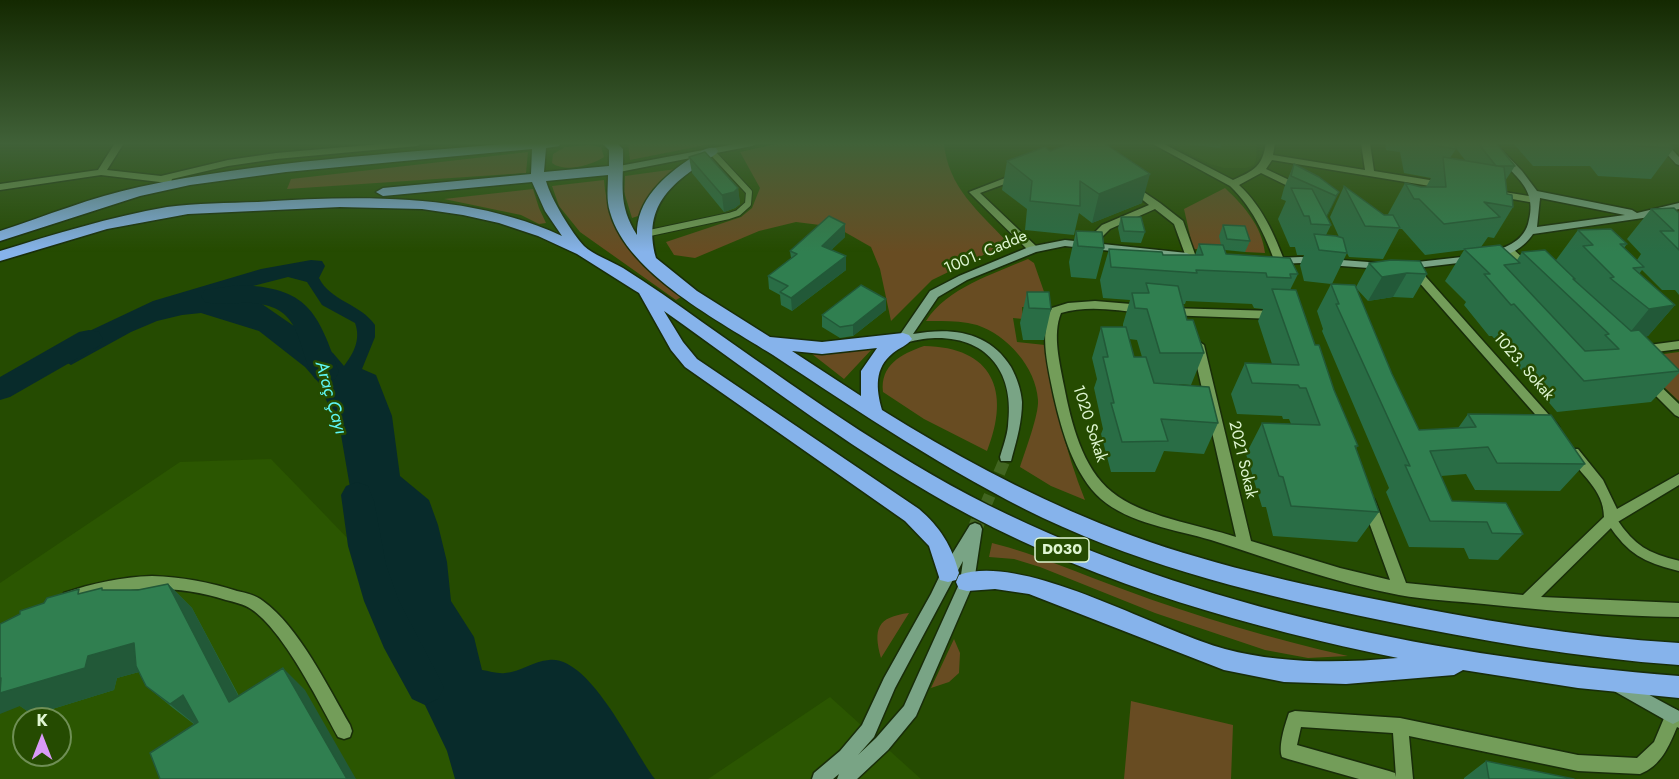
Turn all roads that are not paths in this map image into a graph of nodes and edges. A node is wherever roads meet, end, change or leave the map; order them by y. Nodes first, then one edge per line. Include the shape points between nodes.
1 (51, 179) edge
2 (166, 179) edge
3 (202, 179) edge
4 (534, 179) edge
5 (539, 179) edge
6 (614, 179) edge
7 (671, 179) edge
8 (737, 179) edge
9 (1007, 179) edge
10 (1121, 179) edge
11 (1224, 179) edge
12 (1243, 179) edge
13 (1280, 179) edge
14 (1408, 179) edge
15 (1520, 179) edge
16 (190, 181) junction
17 (1233, 184) junction
18 (0, 187) edge
19 (1453, 187) edge
20 (1488, 192) edge
21 (1313, 196) edge
22 (1534, 196) junction
23 (1157, 205) junction
24 (1679, 206) edge
25 (169, 211) junction
26 (1646, 218) junction
27 (50, 219) junction
28 (1668, 219) edge
29 (0, 227) edge
30 (1532, 231) junction
31 (645, 234) junction
32 (0, 236) edge
33 (1088, 245) junction
34 (1033, 249) junction
35 (581, 250) junction
36 (1509, 251) junction
37 (0, 256) edge
38 (1195, 257) joint
39 (648, 261) junction
40 (1273, 261) junction
41 (1400, 266) junction
42 (1535, 274) edge
43 (1288, 282) edge
44 (642, 289) junction
45 (1289, 315) edge
46 (1193, 324) junction
47 (903, 339) junction
48 (765, 342) junction
49 (1679, 345) edge
50 (1629, 351) edge
51 (1641, 375) edge
52 (1679, 412) edge
53 (874, 413) junction
54 (1006, 457) tunnel mouth
55 (1679, 479) edge
56 (1365, 490) edge
57 (1611, 519) junction
58 (1245, 545) junction
59 (1679, 566) edge
60 (957, 578) junction
61 (1401, 589) junction
62 (1526, 602) junction
63 (56, 603) edge
64 (1679, 610) edge
65 (1679, 654) edge
66 (1475, 662) junction
67 (1614, 683) junction
68 (1679, 687) edge
69 (1676, 718) edge
70 (1400, 726) junction
71 (344, 730) dead end
72 (820, 779) edge
73 (845, 779) edge
74 (1389, 779) edge
75 (1405, 779) edge

1 - 18 street
2 - 16 street
3 - 16 highway
4 - 25 highway via 252,200
5 - 35 highway via 555,218
6 - 39 highway, D030 via 619,219
7 - 31 highway via 659,191 645,221
8 - 31 lane via 749,192 748,204 738,213
9 - 34 street via 974,192
10 - 23 street
11 - 17 street
12 - 17 street
13 - 21 street
14 - 19 street
15 - 22 main road
16 - 27 highway via 137,192
17 - 40 street via 1260,216
20 - 22 street
22 - 26 main road
22 - 30 main road
23 - 33 street via 1106,227
23 - 38 street via 1179,223
24 - 26 main road
25 - 35 highway, D030 via 397,201 464,209 529,228
25 - 37 highway, D030 via 82,231
26 - 28 main road
26 - 30 main road
27 - 29 highway
27 - 32 highway
30 - 36 main road
31 - 39 highway
33 - 34 main road, 1001. Cadde via 1055,244
33 - 38 main road, 1001. Cadde
34 - 47 main road, 1001. Cadde via 934,294
35 - 44 highway, D030
36 - 41 main road via 1459,261
36 - 42 street
39 - 48 highway, D030
40 - 41 main road
40 - 43 street
41 - 57 street, 1023. Sokak via 1534,403 1608,499
44 - 60 highway via 691,363 912,515 931,531
44 - 66 highway, D030 via 907,472 1012,527 1133,576 1241,611 1334,635
45 - 46 street, 1020 Sokak
46 - 58 street, 2021 Sokak
46 - 58 street, 1020 Sokak via 1095,305 1056,311 1052,323 1061,399 1083,466 1094,485 1108,497 1154,517
47 - 48 highway via 822,348
47 - 53 highway via 885,349 871,366 868,386
47 - 54 main road via 947,333 976,341 1006,365 1018,410
48 - 53 highway, D030
49 - 50 street
51 - 52 street
53 - 65 highway, D030 via 1002,488 1104,534 1175,559 1349,604 1476,630 1585,646
55 - 57 street
56 - 61 street
57 - 59 lane via 1633,550
57 - 62 street
58 - 61 street
60 - 66 highway via 1029,585 1224,659 1284,671 1346,673
60 - 72 main road via 940,592 889,683 868,731
60 - 73 main road via 910,711
61 - 62 street
62 - 64 street via 1598,609
63 - 71 street via 87,591 124,584 170,582 209,586 258,604 294,646
66 - 67 highway, D030
67 - 68 highway, D030
67 - 69 main road
69 - 70 street via 1660,748 1640,766 1578,764
70 - 74 street via 1295,719 1288,750
70 - 75 street

